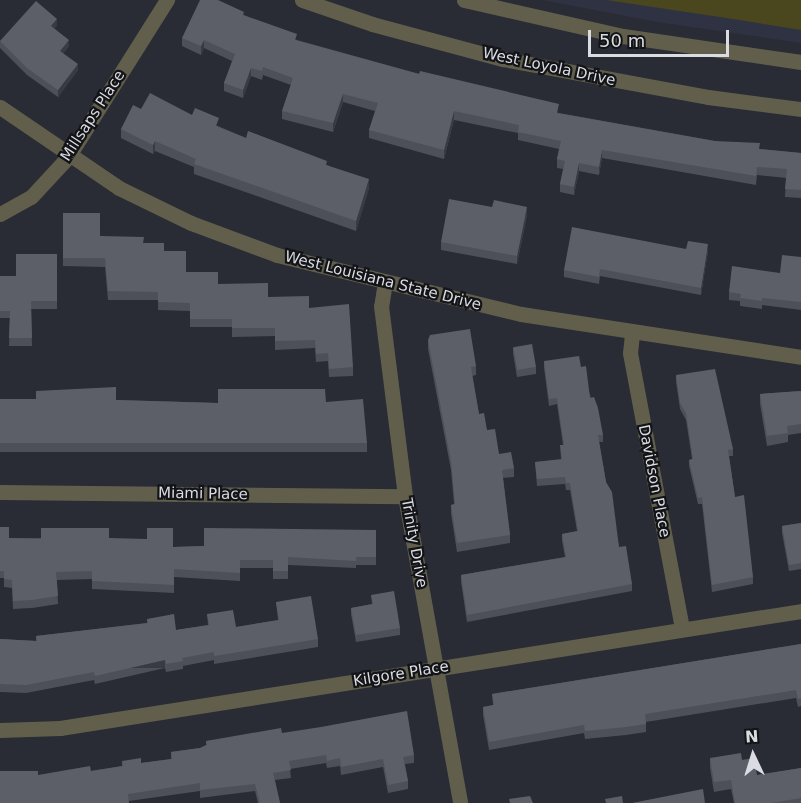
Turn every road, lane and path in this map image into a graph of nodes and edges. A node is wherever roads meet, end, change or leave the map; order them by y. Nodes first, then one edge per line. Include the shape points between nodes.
1 (167, 0) edge
2 (302, 0) edge
3 (464, 0) edge
4 (801, 62) edge
5 (0, 107) edge
6 (801, 109) edge
7 (68, 157) junction
8 (0, 214) edge
9 (385, 282) junction
10 (633, 334) junction
11 (801, 357) edge
12 (0, 492) edge
13 (405, 496) junction
14 (801, 611) edge
15 (682, 628) junction
16 (437, 668) junction
17 (0, 730) edge
18 (460, 803) edge

1 - 7 street, Millsaps Place
2 - 6 street, West Loyola Drive via 372,24 503,58 696,95
3 - 4 street via 623,36
5 - 7 street, West Louisiana State Drive
7 - 8 street, Millsaps Place via 32,197
7 - 9 street, West Louisiana State Drive via 191,224 278,255
9 - 10 street, West Louisiana State Drive via 521,314
9 - 13 street, Trinity Drive via 381,306
10 - 11 street, West Louisiana State Drive
10 - 15 street, Davidson Place via 630,353
12 - 13 street, Miami Place
13 - 16 street, Trinity Drive
14 - 15 street, Kilgore Place
15 - 16 street, Kilgore Place
16 - 17 street, Kilgore Place via 60,728
16 - 18 street, Trinity Drive

